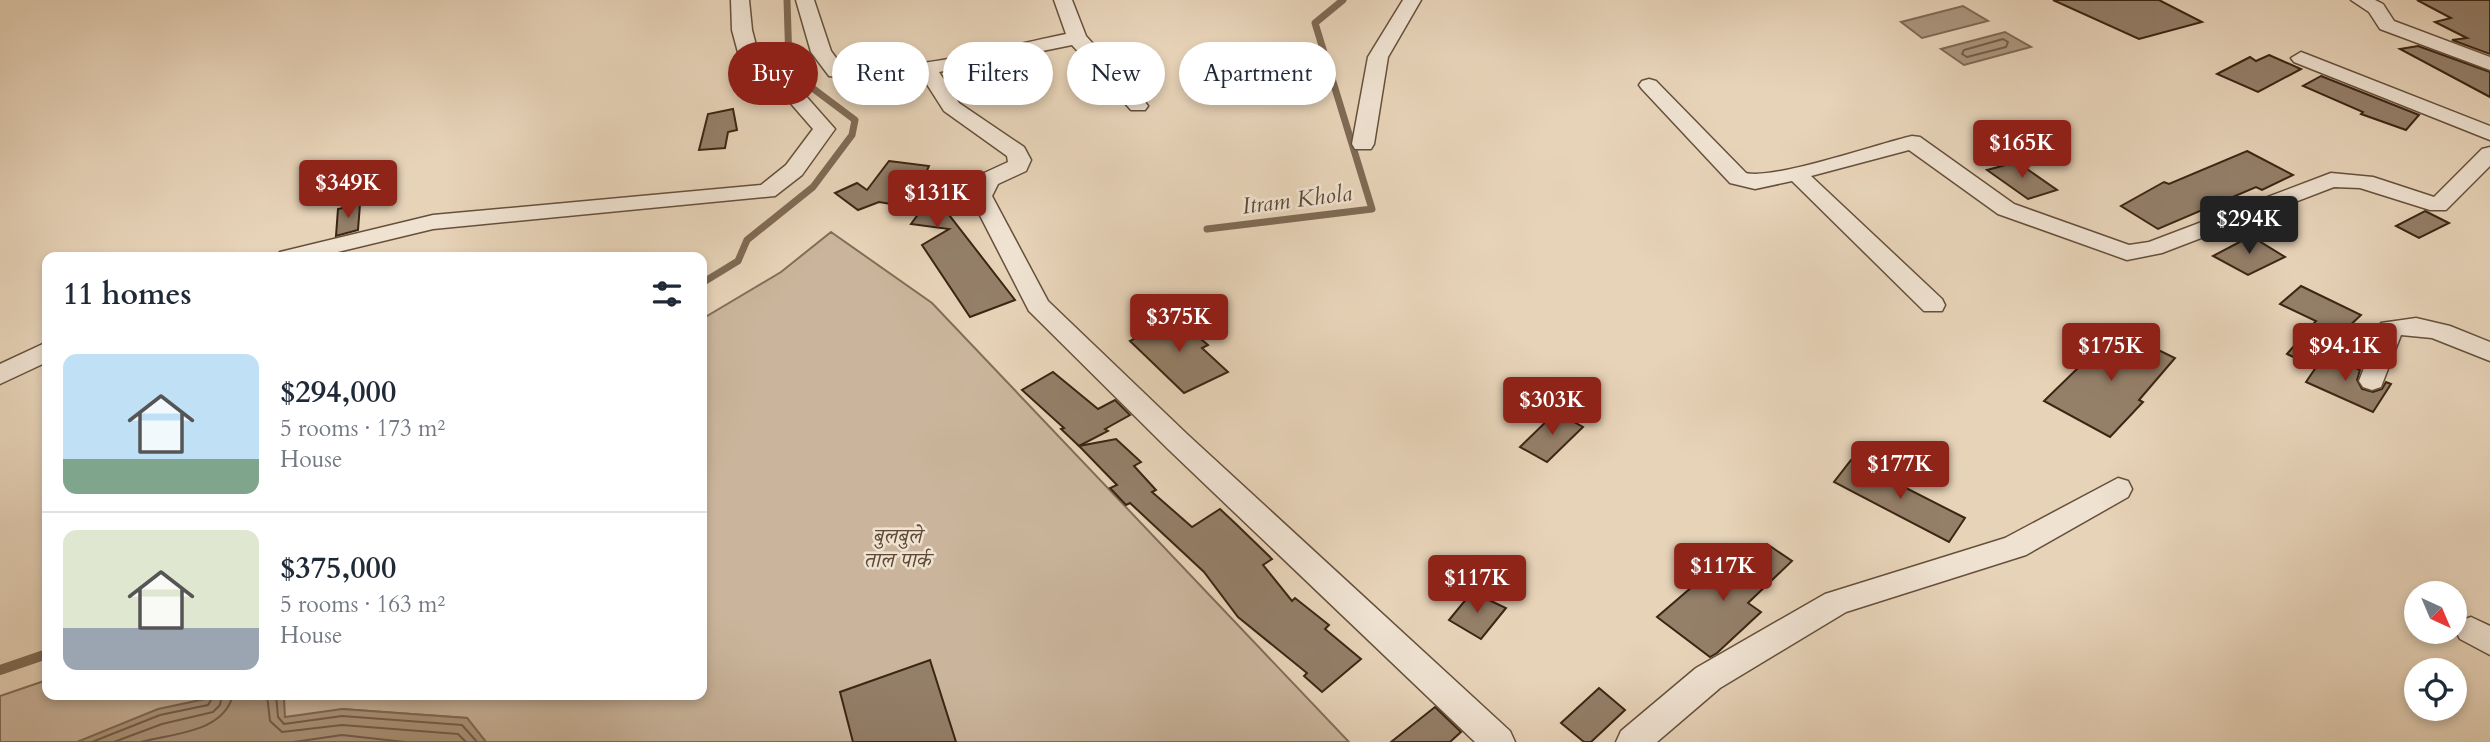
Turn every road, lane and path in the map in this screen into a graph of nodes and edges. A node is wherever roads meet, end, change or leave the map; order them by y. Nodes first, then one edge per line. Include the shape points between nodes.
1 (740, 0) edge
2 (805, 0) edge
3 (1063, 0) edge
4 (1412, 0) edge
5 (2360, 0) edge
6 (1077, 38) junction
7 (2301, 58) dead end
8 (2490, 64) edge
9 (832, 67) edge
10 (929, 68) edge
11 (929, 70) edge
12 (1649, 85) dead end
13 (1138, 106) dead end
14 (2490, 134) edge
15 (1363, 145) dead end
16 (2490, 155) edge
17 (1798, 173) junction
18 (309, 252) edge
19 (1933, 304) dead end
20 (2490, 352) edge
21 (42, 354) edge
22 (0, 375) edge
23 (2372, 381) dead end
24 (2118, 489) dead end
25 (1498, 742) edge
26 (1633, 742) edge

1 - 18 street via 749,56 774,72 824,129 794,170 766,191 433,222
2 - 9 street via 821,52
3 - 6 street
4 - 15 street via 1378,57
5 - 8 street via 2376,8 2387,25
6 - 10 street
6 - 13 street
7 - 14 street
11 - 25 street via 951,107 1016,152 1020,160 1018,166 990,176 981,195 1038,305
12 - 17 street via 1738,178 1755,182
16 - 17 street via 2438,205 2378,183 2331,180 2154,248 2127,253 2006,209 1912,142
17 - 19 street
20 - 23 street via 2409,324 2390,329
21 - 22 street
24 - 26 street via 2015,547 1836,603 1709,678

